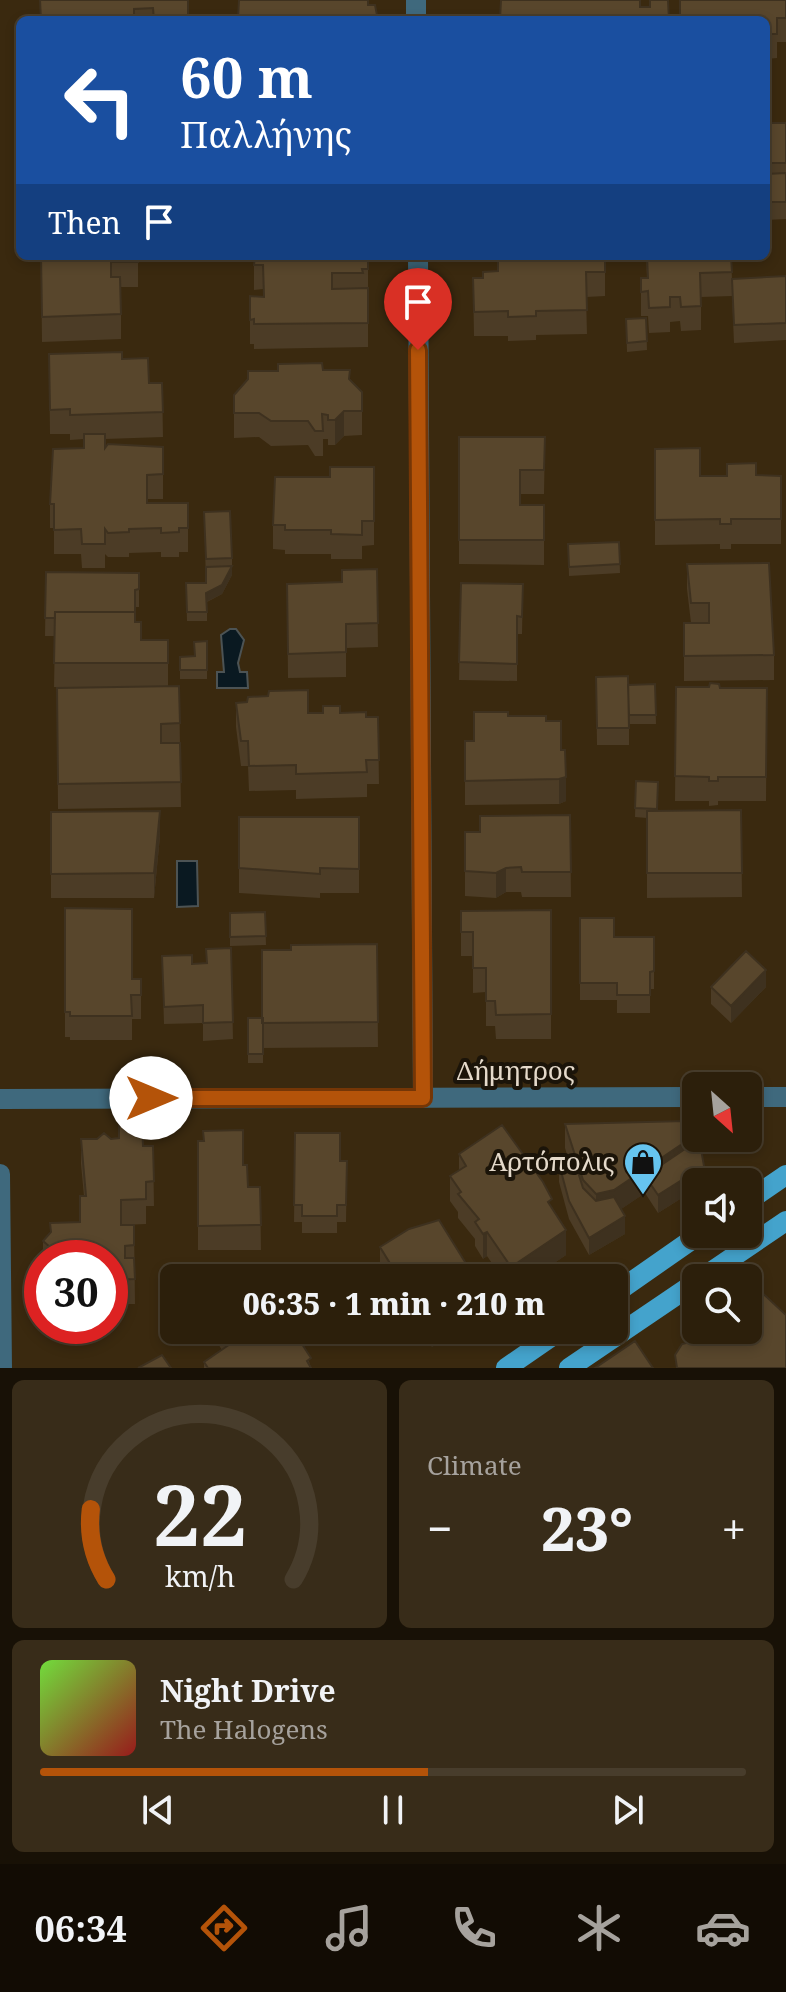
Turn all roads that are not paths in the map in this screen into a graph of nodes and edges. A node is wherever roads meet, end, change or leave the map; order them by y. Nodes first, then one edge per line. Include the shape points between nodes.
1 (418, 260) edge
2 (682, 1097) edge
3 (762, 1097) edge
4 (786, 1097) edge
5 (423, 1098) junction
6 (0, 1099) edge
7 (0, 1174) edge
8 (786, 1175) edge
9 (762, 1191) edge
10 (786, 1221) edge
11 (682, 1247) edge
12 (723, 1264) edge
13 (628, 1284) edge
14 (682, 1291) edge
15 (541, 1344) edge
16 (2, 1368) edge
17 (506, 1368) edge
18 (569, 1368) edge

1 - 5 street
2 - 5 street, Δήμητρος
3 - 4 street
5 - 6 street, Δήμητρος
7 - 16 street
8 - 9 main road
10 - 12 main road
11 - 13 main road
14 - 18 main road
15 - 17 main road

